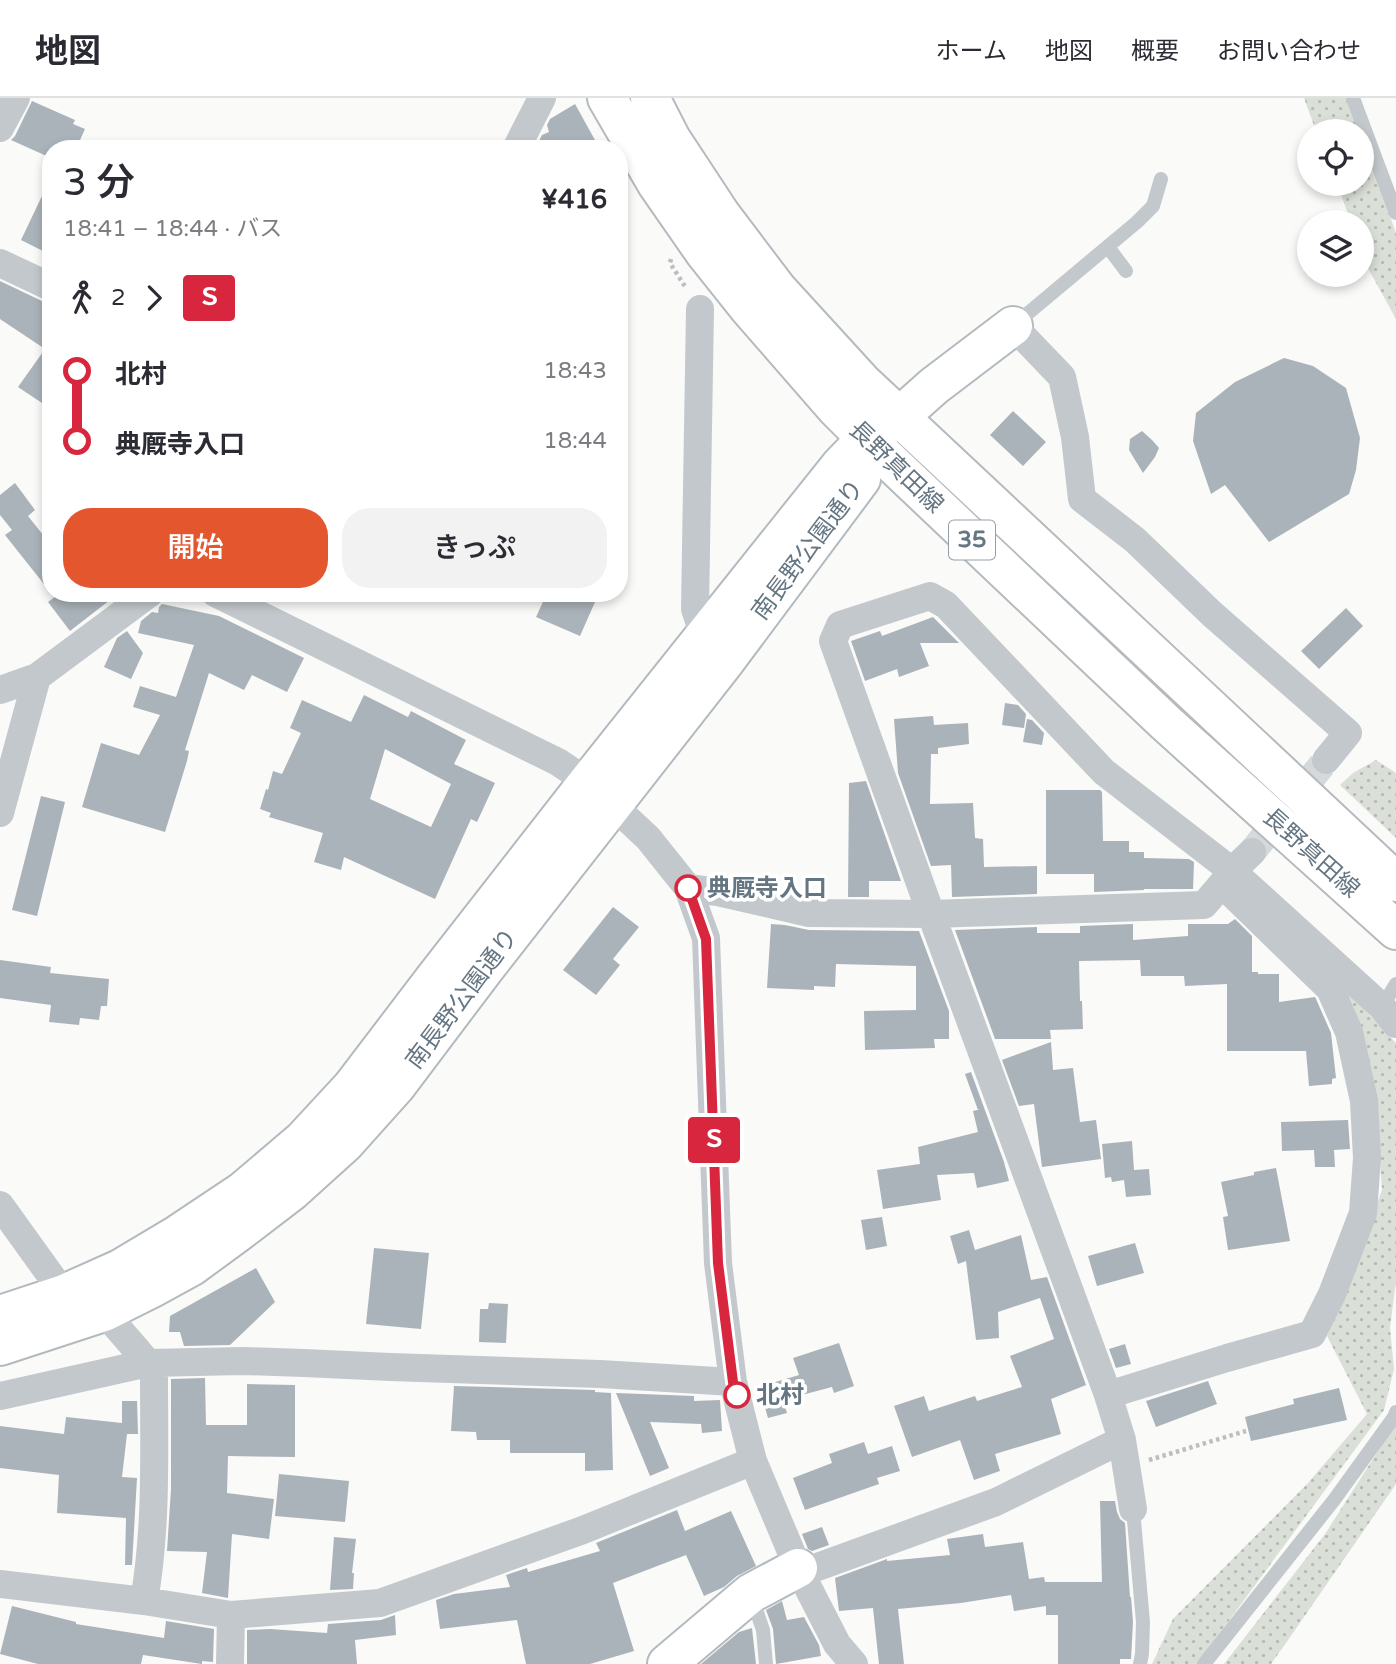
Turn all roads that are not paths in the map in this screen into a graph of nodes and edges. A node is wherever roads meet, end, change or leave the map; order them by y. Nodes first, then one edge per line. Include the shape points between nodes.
1 (16, 98) edge
2 (542, 98) edge
3 (607, 98) edge
4 (650, 98) edge
5 (1353, 98) edge
6 (0, 128) edge
7 (521, 140) edge
8 (1161, 179) dead end
9 (1396, 213) edge
10 (1108, 247) junction
11 (0, 263) edge
12 (1126, 271) dead end
13 (42, 283) edge
14 (700, 309) road end
15 (1013, 326) junction
16 (898, 418) junction
17 (873, 445) junction
18 (138, 602) edge
19 (233, 602) edge
20 (704, 636) junction
21 (37, 677) junction
22 (0, 690) edge
23 (1326, 760) tunnel mouth
24 (601, 793) junction
25 (0, 813) edge
26 (1235, 869) junction
27 (1396, 883) edge
28 (688, 888) junction
29 (931, 914) junction
30 (1396, 930) edge
31 (1391, 1005) edge
32 (0, 1205) edge
33 (64, 1293) junction
34 (104, 1312) junction
35 (0, 1315) edge
36 (0, 1346) edge
37 (148, 1363) junction
38 (733, 1382) junction
39 (1108, 1395) junction
40 (0, 1396) edge
41 (1396, 1412) edge
42 (1124, 1453) junction
43 (753, 1461) junction
44 (1133, 1509) joint
45 (799, 1571) junction
46 (0, 1584) edge
47 (751, 1593) junction
48 (144, 1601) junction
49 (231, 1615) junction
50 (230, 1664) edge
51 (667, 1664) edge
52 (766, 1664) edge
53 (854, 1664) edge
54 (1140, 1664) edge
55 (1204, 1664) edge

1 - 6 street
2 - 7 street
3 - 17 street, 長野真田線 / 35 via 657,184 705,253 818,388
4 - 16 street, 長野真田線 / 35 via 721,215 777,289
5 - 9 lane
8 - 10 lane via 1153,206
10 - 12 lane
10 - 15 lane
11 - 13 street
14 - 20 street via 695,608
15 - 16 street
15 - 23 street via 1062,377 1082,499 1135,540 1348,733
16 - 17 street, 南長野公園通り
16 - 27 street, 長野真田線 / 35
17 - 20 street, 南長野公園通り via 840,466
17 - 24 street, 南長野公園通り via 726,660
17 - 30 street, 長野真田線 / 35 via 1166,723
18 - 21 street
19 - 24 street via 558,762
20 - 24 street, 南長野公園通り
21 - 22 street
21 - 25 street
24 - 28 street via 648,838
24 - 33 street, 南長野公園通り via 435,978 352,1087 303,1140 243,1191 177,1235 120,1269
24 - 34 street, 南長野公園通り via 485,968 396,1086 344,1144 292,1191 192,1266
26 - 29 street via 1204,905
26 - 29 street via 1104,772 946,605 930,596 840,625 833,641
26 - 31 street
26 - 39 street via 1330,989 1349,1032 1364,1101 1367,1158 1363,1213 1312,1334
28 - 29 street via 809,913
28 - 38 street via 706,939 718,1263
29 - 39 street
32 - 33 street
33 - 35 street, 南長野公園通り
34 - 36 street, 南長野公園通り
34 - 37 street
37 - 38 street via 244,1361
37 - 40 street
37 - 48 street via 154,1374 154,1480
38 - 43 street
39 - 42 street
41 - 55 lane via 1334,1500
42 - 44 street
42 - 45 street
43 - 45 street
43 - 49 street via 583,1530 380,1603
44 - 54 lane via 1143,1622
45 - 47 street
45 - 53 street via 837,1644
46 - 48 street
47 - 51 street
47 - 52 lane
48 - 49 street
49 - 50 street

